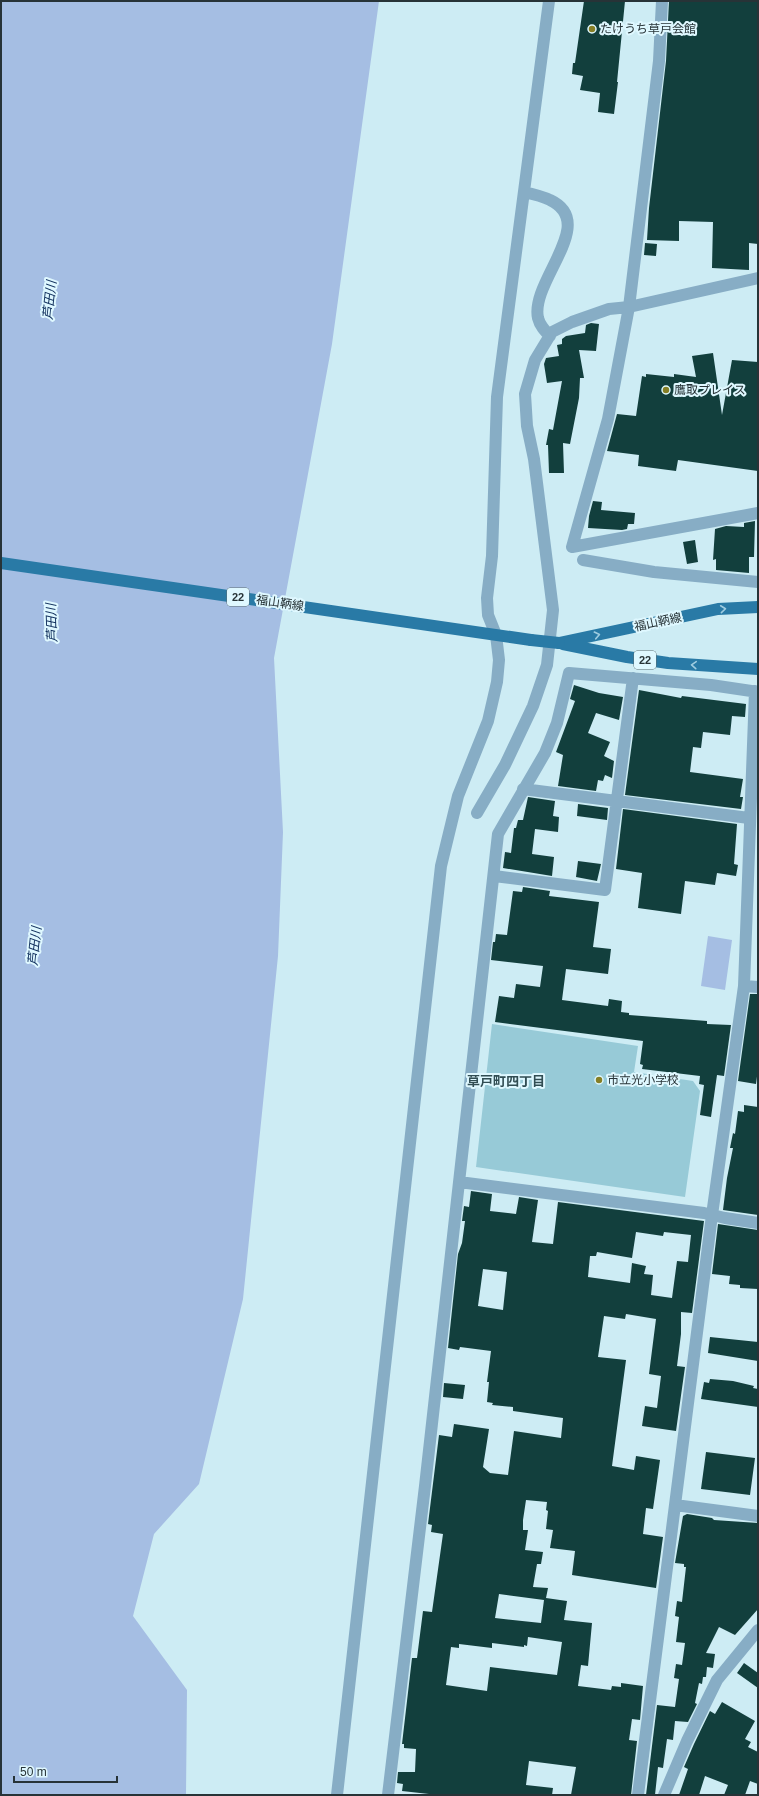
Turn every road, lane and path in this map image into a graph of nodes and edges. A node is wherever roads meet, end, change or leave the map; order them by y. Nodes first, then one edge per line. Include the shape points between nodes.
1 (549, 1) edge
2 (662, 1) edge
3 (524, 192) junction
4 (758, 278) edge
5 (619, 308) junction
6 (550, 336) junction
7 (758, 514) edge
8 (582, 560) dead end
9 (1, 564) edge
10 (758, 582) edge
11 (758, 607) edge
12 (496, 635) junction
13 (559, 643) junction
14 (758, 669) edge
15 (633, 678) junction
16 (756, 691) edge
17 (523, 789) junction
18 (617, 801) junction
19 (477, 812) dead end
20 (749, 818) junction
21 (494, 876) junction
22 (744, 986) junction
23 (758, 987) edge
24 (459, 1182) junction
25 (712, 1215) junction
26 (758, 1223) edge
27 (675, 1505) junction
28 (758, 1516) edge
29 (758, 1630) edge
30 (336, 1795) edge
31 (388, 1795) edge
32 (638, 1795) edge
33 (664, 1795) edge

1 - 3 street
2 - 5 street via 659,61
3 - 6 street via 555,202 566,213 569,221 565,241 548,276 538,308 538,318
3 - 12 street via 497,397 492,556 487,598 488,615
4 - 5 street
5 - 6 street via 572,322 552,332
5 - 7 street via 608,419 572,547
6 - 19 street via 535,360 525,394 527,426 534,459 553,610 547,665 533,706 505,765
8 - 10 street via 654,572
9 - 12 main road, 福山鞆線 / 22
13 -> 11 main road, 福山鞆線 / 22 via 718,609
12 - 13 main road, 福山鞆線 / 22, bridge
12 - 30 street via 499,660 497,682 488,721 458,796 441,866
14 -> 13 main road, 福山鞆線 / 22 via 668,663
15 - 16 street via 711,684
15 - 17 street via 569,673 557,723 545,753
15 - 18 street
16 - 20 street
17 - 18 street
17 - 21 street via 498,834
18 - 20 street
18 - 21 street via 605,890
20 - 22 street
21 - 24 street
22 - 23 street
22 - 25 street
24 - 25 street
24 - 31 street
25 - 26 street
25 - 27 street
27 - 28 street
27 - 32 street
29 - 33 street via 717,1680

